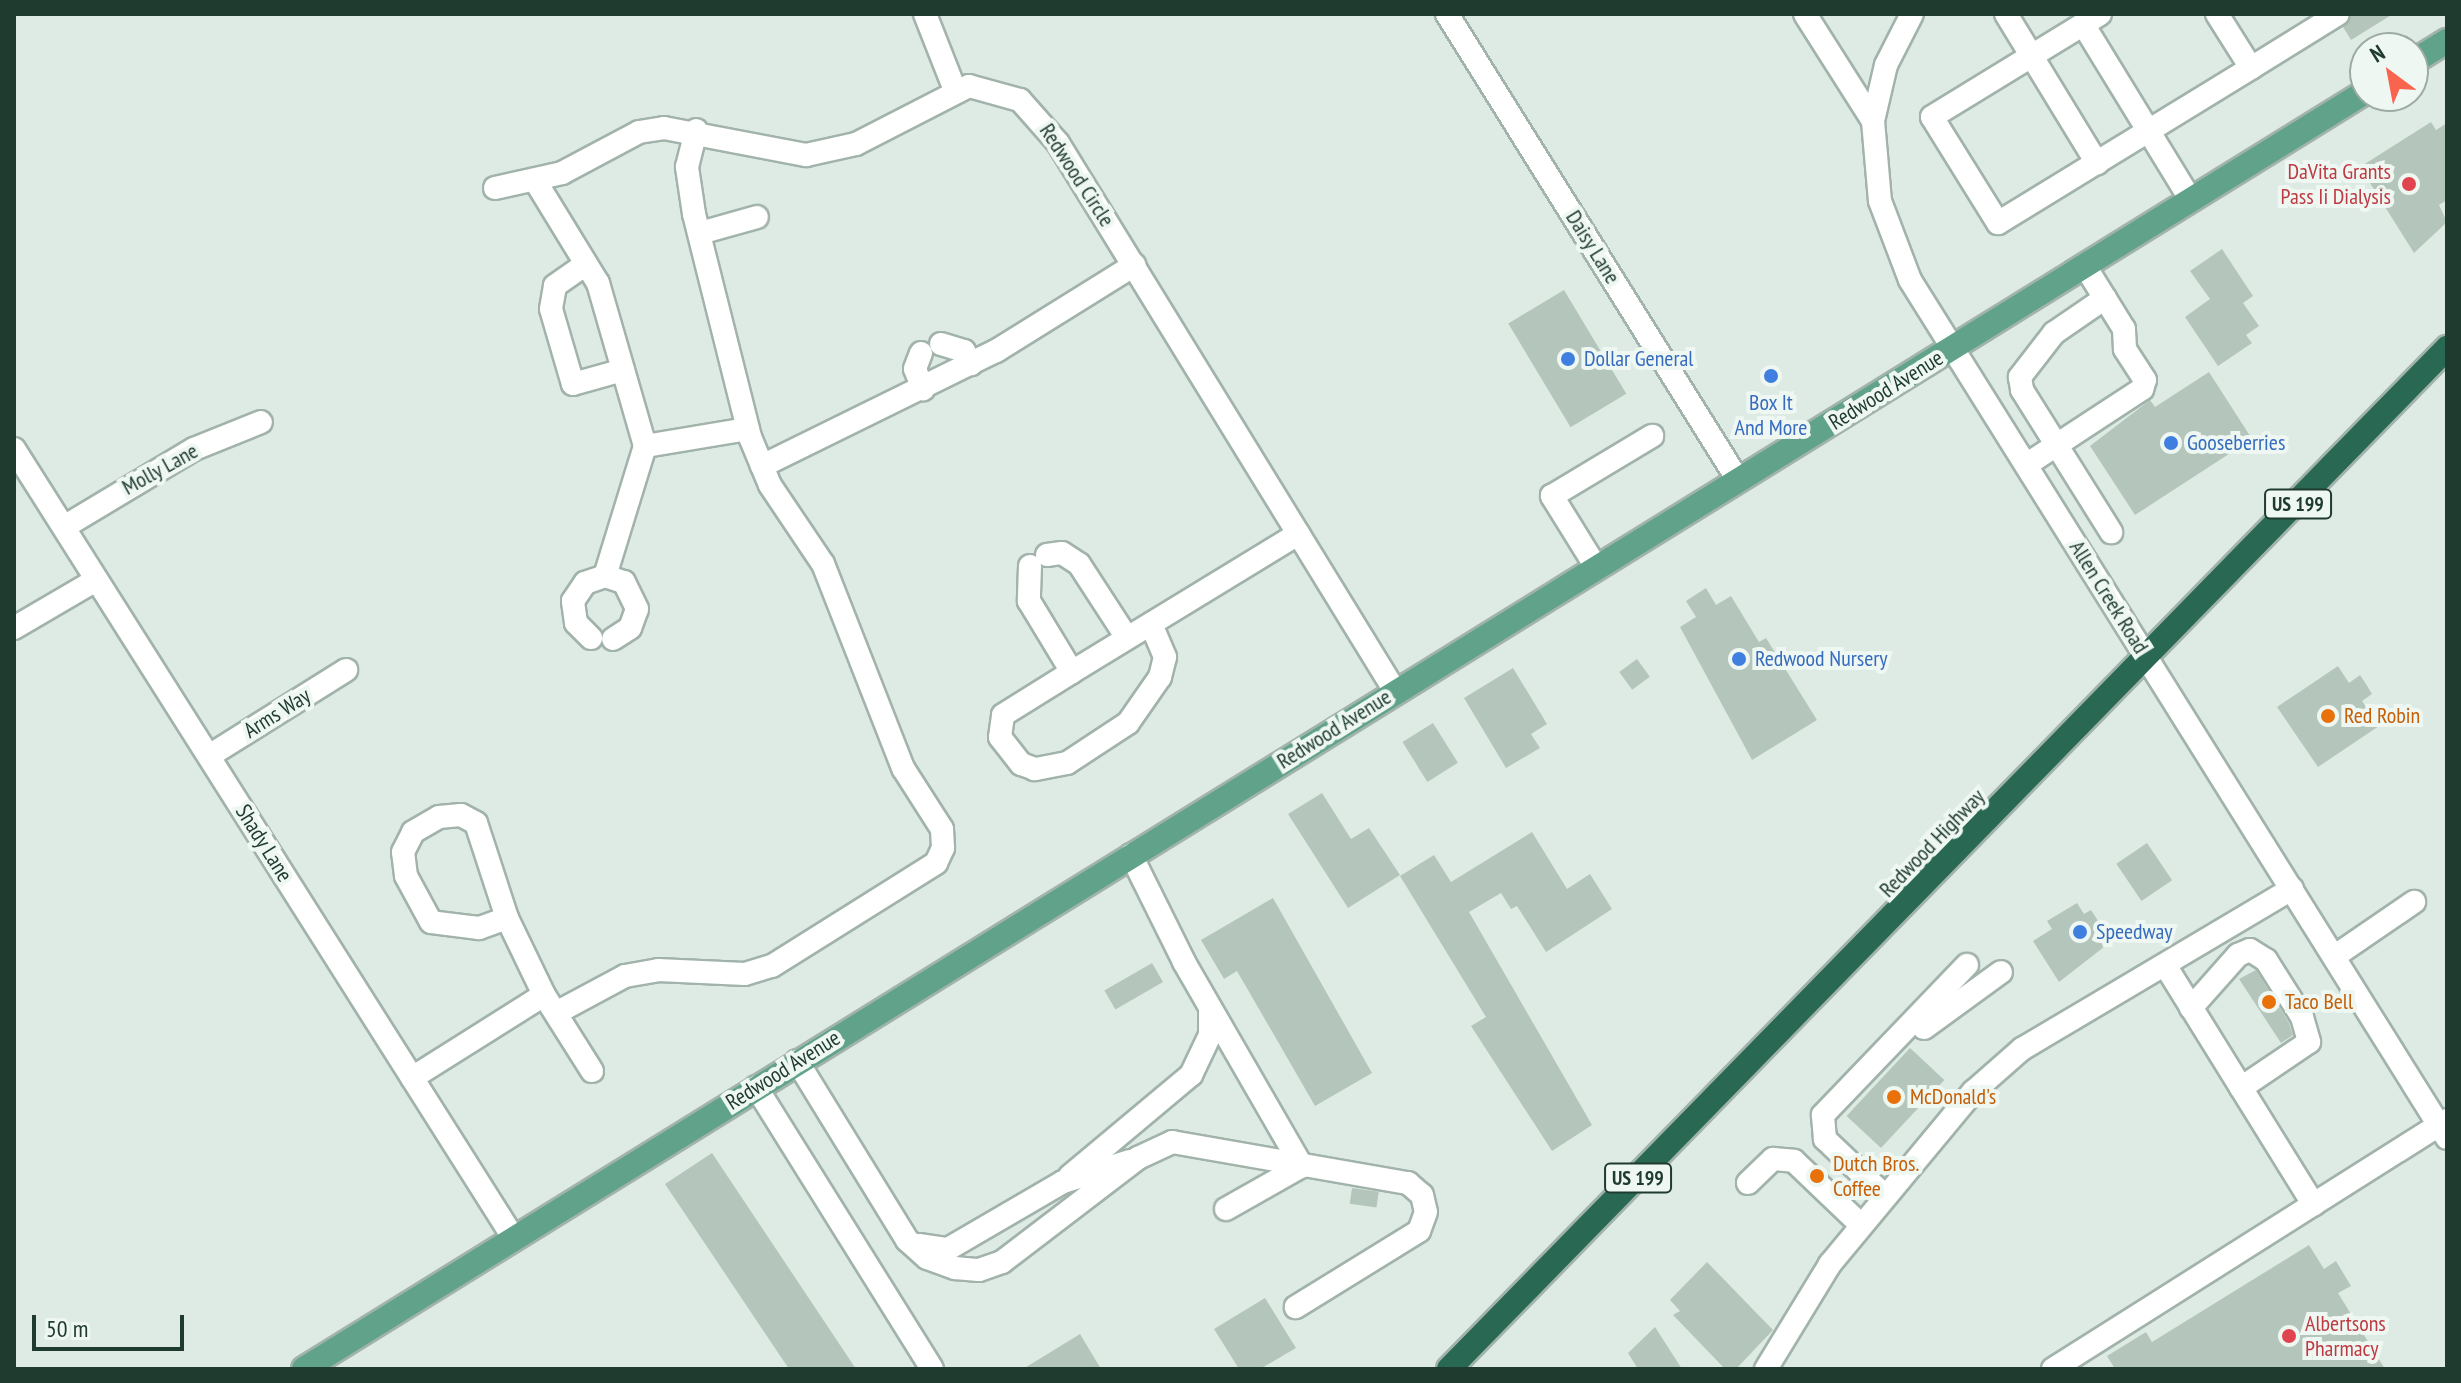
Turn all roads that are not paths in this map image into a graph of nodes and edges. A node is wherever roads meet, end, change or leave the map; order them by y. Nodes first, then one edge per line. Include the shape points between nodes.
1 (925, 14) edge
2 (1447, 14) edge
3 (1805, 14) edge
4 (2006, 14) edge
5 (2217, 14) edge
6 (2338, 14) edge
7 (2091, 19) edge
8 (1907, 20) edge
9 (2447, 41) edge
10 (2429, 52) edge
11 (2031, 56) junction
12 (2251, 68) junction
13 (955, 90) junction
14 (2349, 102) edge
15 (1873, 121) junction
16 (696, 130) junction
17 (2149, 131) junction
18 (2097, 163) junction
19 (536, 182) junction
20 (495, 188) dead end
21 (2191, 200) junction
22 (757, 217) dead end
23 (700, 233) junction
24 (586, 264) junction
25 (1134, 265) junction
26 (2085, 266) junction
27 (2105, 298) junction
28 (1953, 348) junction
29 (2447, 348) edge
30 (971, 364) junction
31 (623, 370) junction
32 (923, 389) junction
33 (261, 422) dead end
34 (748, 429) junction
35 (1652, 436) dead end
36 (2057, 445) junction
37 (645, 446) junction
38 (14, 449) edge
39 (2026, 465) junction
40 (762, 466) junction
41 (1738, 480) junction
42 (64, 527) junction
43 (2111, 532) dead end
44 (1298, 534) junction
45 (1596, 567) junction
46 (605, 576) junction
47 (96, 580) junction
48 (1151, 624) junction
49 (14, 628) edge
50 (1127, 638) junction
51 (2149, 659) junction
52 (346, 670) dead end
53 (1072, 672) junction
54 (1395, 691) junction
55 (209, 756) junction
56 (1131, 855) junction
57 (2292, 889) junction
58 (2414, 902) dead end
59 (507, 918) junction
60 (2335, 956) junction
61 (1967, 965) dead end
62 (2165, 965) junction
63 (2001, 972) dead end
64 (550, 1004) junction
65 (1210, 1006) junction
66 (2191, 1008) junction
67 (797, 1061) junction
68 (592, 1071) dead end
69 (412, 1078) junction
70 (756, 1087) junction
71 (2241, 1088) junction
72 (1841, 1098) junction
73 (2445, 1128) edge
74 (1138, 1158) junction
75 (1302, 1166) junction
76 (1063, 1182) junction
77 (1748, 1183) dead end
78 (1885, 1196) junction
79 (2314, 1205) junction
80 (1226, 1209) dead end
81 (1861, 1225) junction
82 (513, 1237) junction
83 (907, 1240) junction
84 (1296, 1307) dead end
85 (333, 1361) edge
86 (304, 1369) edge
87 (932, 1369) edge
88 (1449, 1369) edge
89 (1766, 1369) edge
90 (2053, 1369) edge

1 - 13 street
2 - 41 street, Daisy Lane
3 - 15 street
4 - 11 street
5 - 12 street
6 - 12 street
7 - 11 street
7 - 17 street
8 - 15 street, Allen Creek Road
9 - 10 main road
11 - 18 street
11 - 18 street via 1932,117 1998,223
12 - 17 street
13 - 16 street, Redwood Circle via 834,152 775,151
13 - 25 street, Redwood Circle via 995,89 1031,109
14 - 21 main road, Redwood Avenue
15 - 28 street, Allen Creek Road via 1887,227 1910,280
16 - 19 street, Redwood Circle via 639,132
16 - 23 street via 687,167
17 - 18 street
17 - 21 street
19 - 20 street, Redwood Circle
19 - 24 street
21 - 26 main road, Redwood Avenue
22 - 23 street
23 - 34 street
24 - 31 street
24 - 31 street via 555,286 551,309 573,384
25 - 30 street
25 - 44 street, Redwood Circle
26 - 27 street
26 - 28 main road, Redwood Avenue
27 - 36 street via 2054,333 2020,377 2022,390
27 - 36 street via 2145,380 2142,389
28 - 39 street, Allen Creek Road
28 - 41 main road, Redwood Avenue
29 - 51 highway, Redwood Highway / US 199
30 - 32 street
30 - 32 street via 964,351 931,348 915,369
31 - 37 street
32 - 40 street
33 - 42 street, Molly Lane via 194,449
34 - 37 street
34 - 40 street
35 - 45 street via 1552,496
36 - 39 street
36 - 43 street
37 - 46 street
38 - 42 street, Shady Lane
39 - 51 street, Allen Creek Road
40 - 64 street via 823,564 903,768 942,829 943,848 936,863 772,966 745,974 658,970 625,976
41 - 45 main road, Redwood Avenue
42 - 47 street, Shady Lane
44 - 48 street
44 - 54 street, Redwood Circle
45 - 54 main road, Redwood Avenue
46 - 46 street via 624,582 636,599 630,628 602,639 576,623 573,601 585,583
47 - 49 street
47 - 55 street, Shady Lane
48 - 50 street
48 - 53 street via 1165,657 1160,677 1128,723 1067,763 1035,769 1021,764 1000,737 1003,715
50 - 53 street
50 - 53 street via 1079,564 1062,553 1038,560 1029,601
51 - 57 street, Allen Creek Road
51 - 88 highway, Redwood Highway / US 199
52 - 55 street, Arms Way
54 - 56 main road, Redwood Avenue
55 - 69 street, Shady Lane
56 - 65 street
56 - 67 main road, Redwood Avenue
57 - 60 street, Allen Creek Road
57 - 62 street
58 - 60 street
59 - 59 street via 476,823 461,815 439,817 413,832 403,852 406,876 431,922 479,928
59 - 64 street
60 - 73 street, Allen Creek Road
61 - 72 street
62 - 66 street
62 - 78 street via 2022,1049 1973,1092
63 - 72 street via 1925,1027 1866,1087
64 - 68 street
64 - 69 street
65 - 75 street
65 - 76 street via 1210,1035 1191,1075
66 - 71 street
66 - 71 street via 2238,955 2250,950 2266,960 2281,983 2309,1042
67 - 70 main road, Redwood Avenue
67 - 83 street
69 - 82 street, Shady Lane
70 - 82 main road, Redwood Avenue
70 - 87 street
71 - 79 street
72 - 78 street via 1823,1115 1825,1139
73 - 79 street
74 - 75 street via 1190,1140
74 - 76 street
74 - 83 street via 1002,1262 979,1270 955,1268 927,1258
75 - 80 street
75 - 84 street via 1408,1183 1422,1195 1426,1212 1419,1231
76 - 83 street via 948,1249
77 - 81 street via 1773,1159 1794,1161
78 - 81 street
79 - 90 street
81 - 89 street
82 - 85 main road, Redwood Avenue
85 - 86 main road, Redwood Avenue

